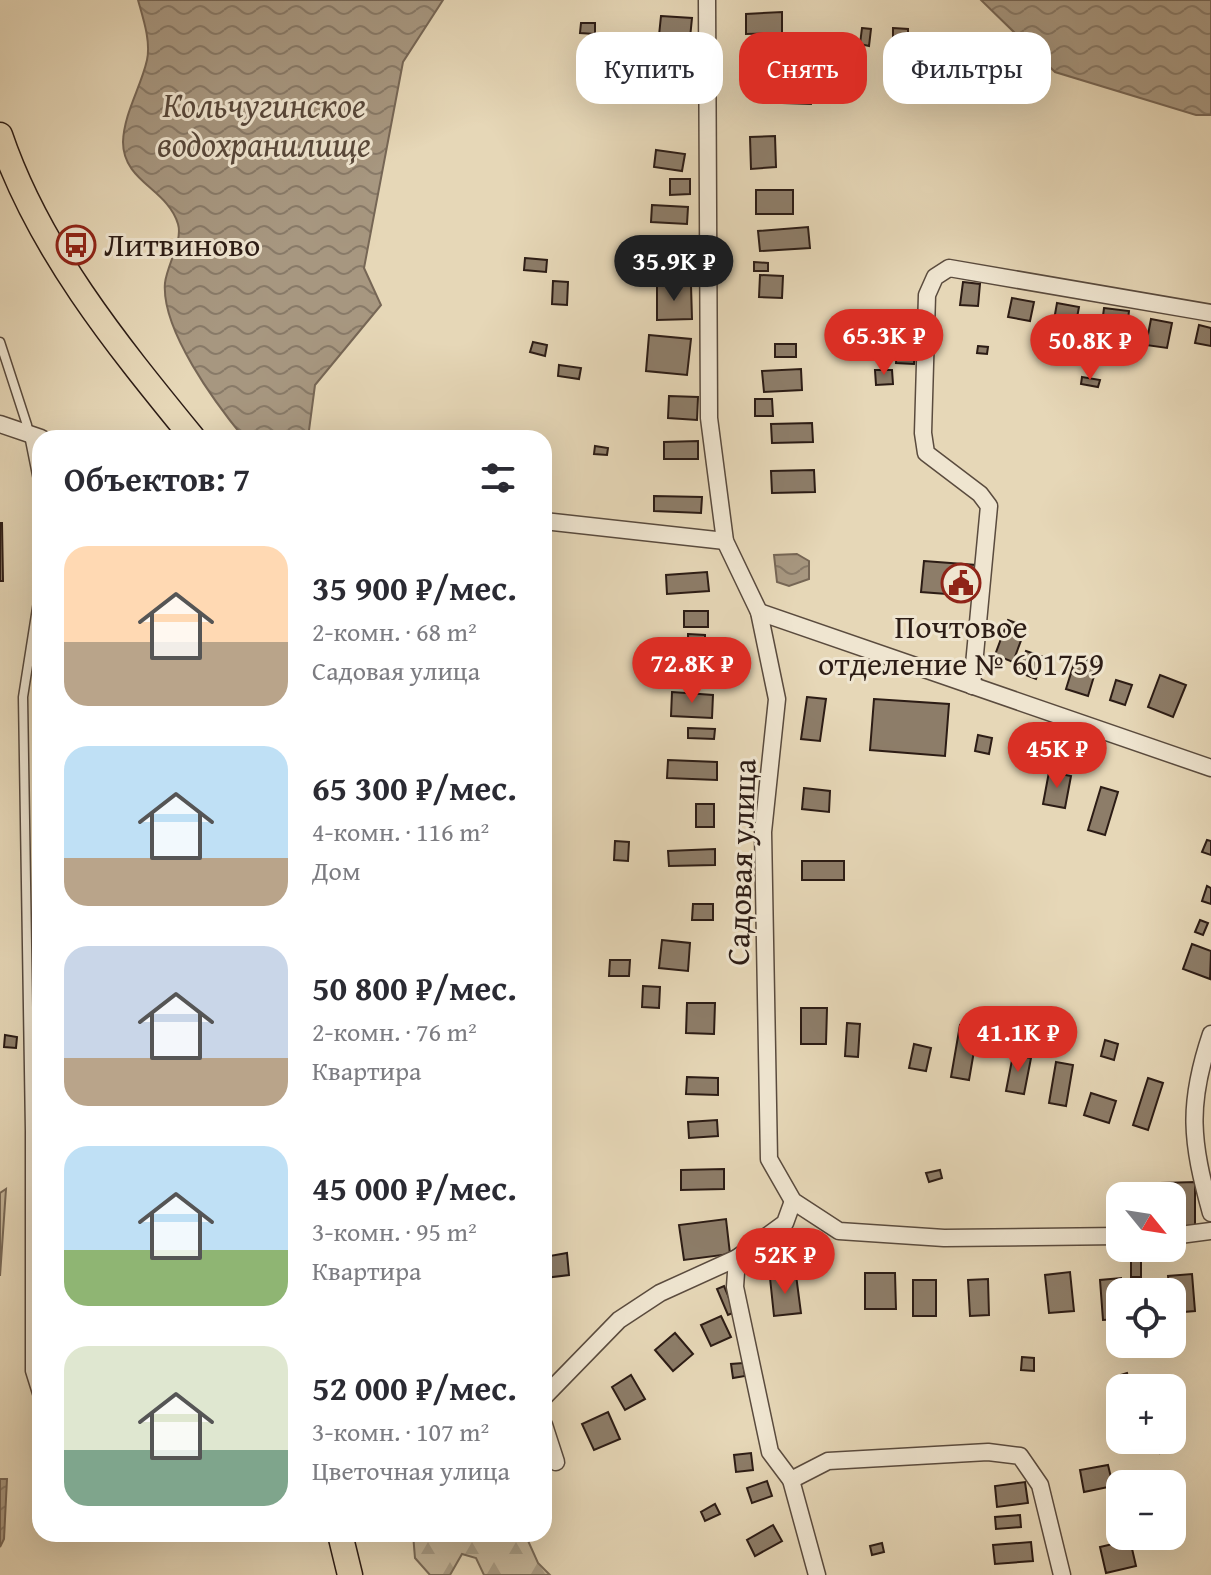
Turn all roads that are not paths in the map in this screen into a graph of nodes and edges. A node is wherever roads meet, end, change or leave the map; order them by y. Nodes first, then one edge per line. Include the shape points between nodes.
1 (707, 0) edge
2 (0, 135) edge
3 (1211, 313) edge
4 (0, 342) edge
5 (0, 424) edge
6 (33, 430) edge
7 (186, 430) edge
8 (32, 435) edge
9 (552, 522) edge
10 (725, 541) junction
11 (759, 612) junction
12 (32, 640) edge
13 (972, 686) junction
14 (1211, 768) edge
15 (1211, 1034) edge
16 (793, 1201) junction
17 (1211, 1213) edge
18 (1211, 1231) edge
19 (1186, 1234) edge
20 (1106, 1236) edge
21 (737, 1258) junction
22 (32, 1377) edge
23 (552, 1389) edge
24 (552, 1450) edge
25 (556, 1462) dead end
26 (791, 1480) junction
27 (342, 1542) edge
28 (350, 1575) edge
29 (817, 1575) edge
30 (1062, 1575) edge

1 - 10 street, Садовая улица via 709,418
2 - 7 main road via 20,187 83,294
3 - 13 street via 949,268 935,277 927,295 926,453 989,506
4 - 6 lane
5 - 8 street
9 - 10 street
10 - 11 street, Садовая улица
11 - 13 street
11 - 16 street, Садовая улица via 777,699 763,832 769,1159
12 - 22 lane via 23,697
13 - 14 street
15 - 17 street via 1196,1080 1195,1153
16 - 20 street via 839,1231 944,1238
16 - 21 street via 785,1223
18 - 19 street
21 - 23 street via 660,1293 619,1320
21 - 26 street via 735,1287 770,1452
24 - 25 street
26 - 29 street
26 - 30 street via 828,1461 988,1452 1020,1456 1040,1485
27 - 28 main road

